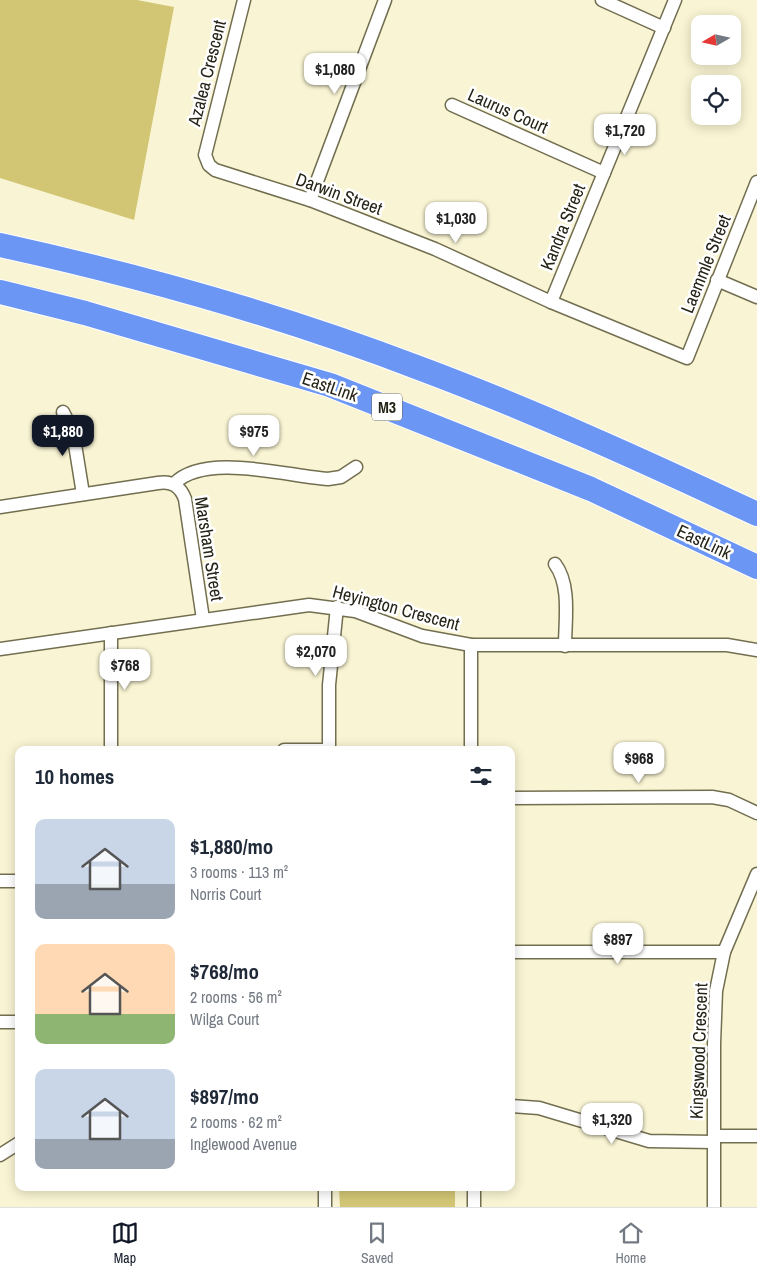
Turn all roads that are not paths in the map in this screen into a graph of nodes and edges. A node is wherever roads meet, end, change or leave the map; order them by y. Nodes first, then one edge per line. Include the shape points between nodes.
1 (244, 0) edge
2 (385, 0) edge
3 (602, 0) edge
4 (675, 0) edge
5 (664, 28) junction
6 (452, 105) dead end
7 (205, 155) joint
8 (604, 173) junction
9 (757, 182) edge
10 (310, 200) junction
11 (0, 245) edge
12 (718, 280) junction
13 (0, 292) edge
14 (757, 297) edge
15 (551, 302) junction
16 (687, 358) joint
17 (63, 412) dead end
18 (356, 467) dead end
19 (174, 484) junction
20 (83, 494) junction
21 (0, 507) edge
22 (757, 514) edge
23 (555, 564) dead end
24 (757, 567) edge
25 (337, 607) junction
26 (203, 619) junction
27 (111, 633) junction
28 (757, 641) edge
29 (471, 644) junction
30 (565, 646) junction
31 (727, 646) junction
32 (0, 649) edge
33 (757, 650) edge
34 (111, 746) edge
35 (329, 746) edge
36 (471, 746) edge
37 (515, 798) edge
38 (757, 812) edge
39 (757, 874) edge
40 (0, 881) edge
41 (15, 881) edge
42 (515, 952) edge
43 (724, 952) junction
44 (0, 1022) edge
45 (15, 1022) edge
46 (515, 1106) edge
47 (757, 1136) edge
48 (714, 1139) junction
49 (15, 1145) edge
50 (0, 1154) edge
51 (325, 1191) edge
52 (474, 1191) edge
53 (325, 1207) edge
54 (474, 1207) edge
55 (714, 1207) edge

1 - 7 street, Azalea Crescent
2 - 10 street
3 - 5 street
4 - 5 street, Kandra Street
5 - 8 street, Kandra Street
6 - 8 street, Laurus Court
7 - 10 street, Darwin Street via 215,170
8 - 15 street, Kandra Street
9 - 12 street, Laemmle Street
10 - 15 street, Darwin Street via 435,249
11 - 22 highway via 212,299 364,348 566,426
12 - 14 street
12 - 16 street, Laemmle Street
13 - 24 highway, EastLink / M3 via 85,313 330,385 591,489
15 - 16 street, Darwin Street
17 - 20 street via 73,432
18 - 19 street via 328,479 214,467 194,472
19 - 20 street, Marsham Street via 164,482
19 - 26 street, Marsham Street via 185,499
20 - 21 street, Marsham Street
23 - 30 street via 563,581
25 - 26 street, Heyington Crescent via 293,606
25 - 29 street, Heyington Crescent via 369,615 422,636
25 - 35 street via 329,685
26 - 27 street, Heyington Crescent
27 - 32 street, Heyington Crescent
27 - 34 street
28 - 31 street, Heyington Crescent
29 - 30 street, Heyington Crescent
29 - 36 street
30 - 31 street, Heyington Crescent
31 - 33 street, Heyington Crescent
37 - 38 street via 712,797 729,800
39 - 43 street, Kingswood Crescent
40 - 41 street
42 - 43 street
43 - 48 street, Kingswood Crescent via 715,1012
44 - 45 street
46 - 48 street via 539,1108 649,1141
47 - 48 street
48 - 55 street, Kingswood Crescent
49 - 50 street
51 - 53 street
52 - 54 street

